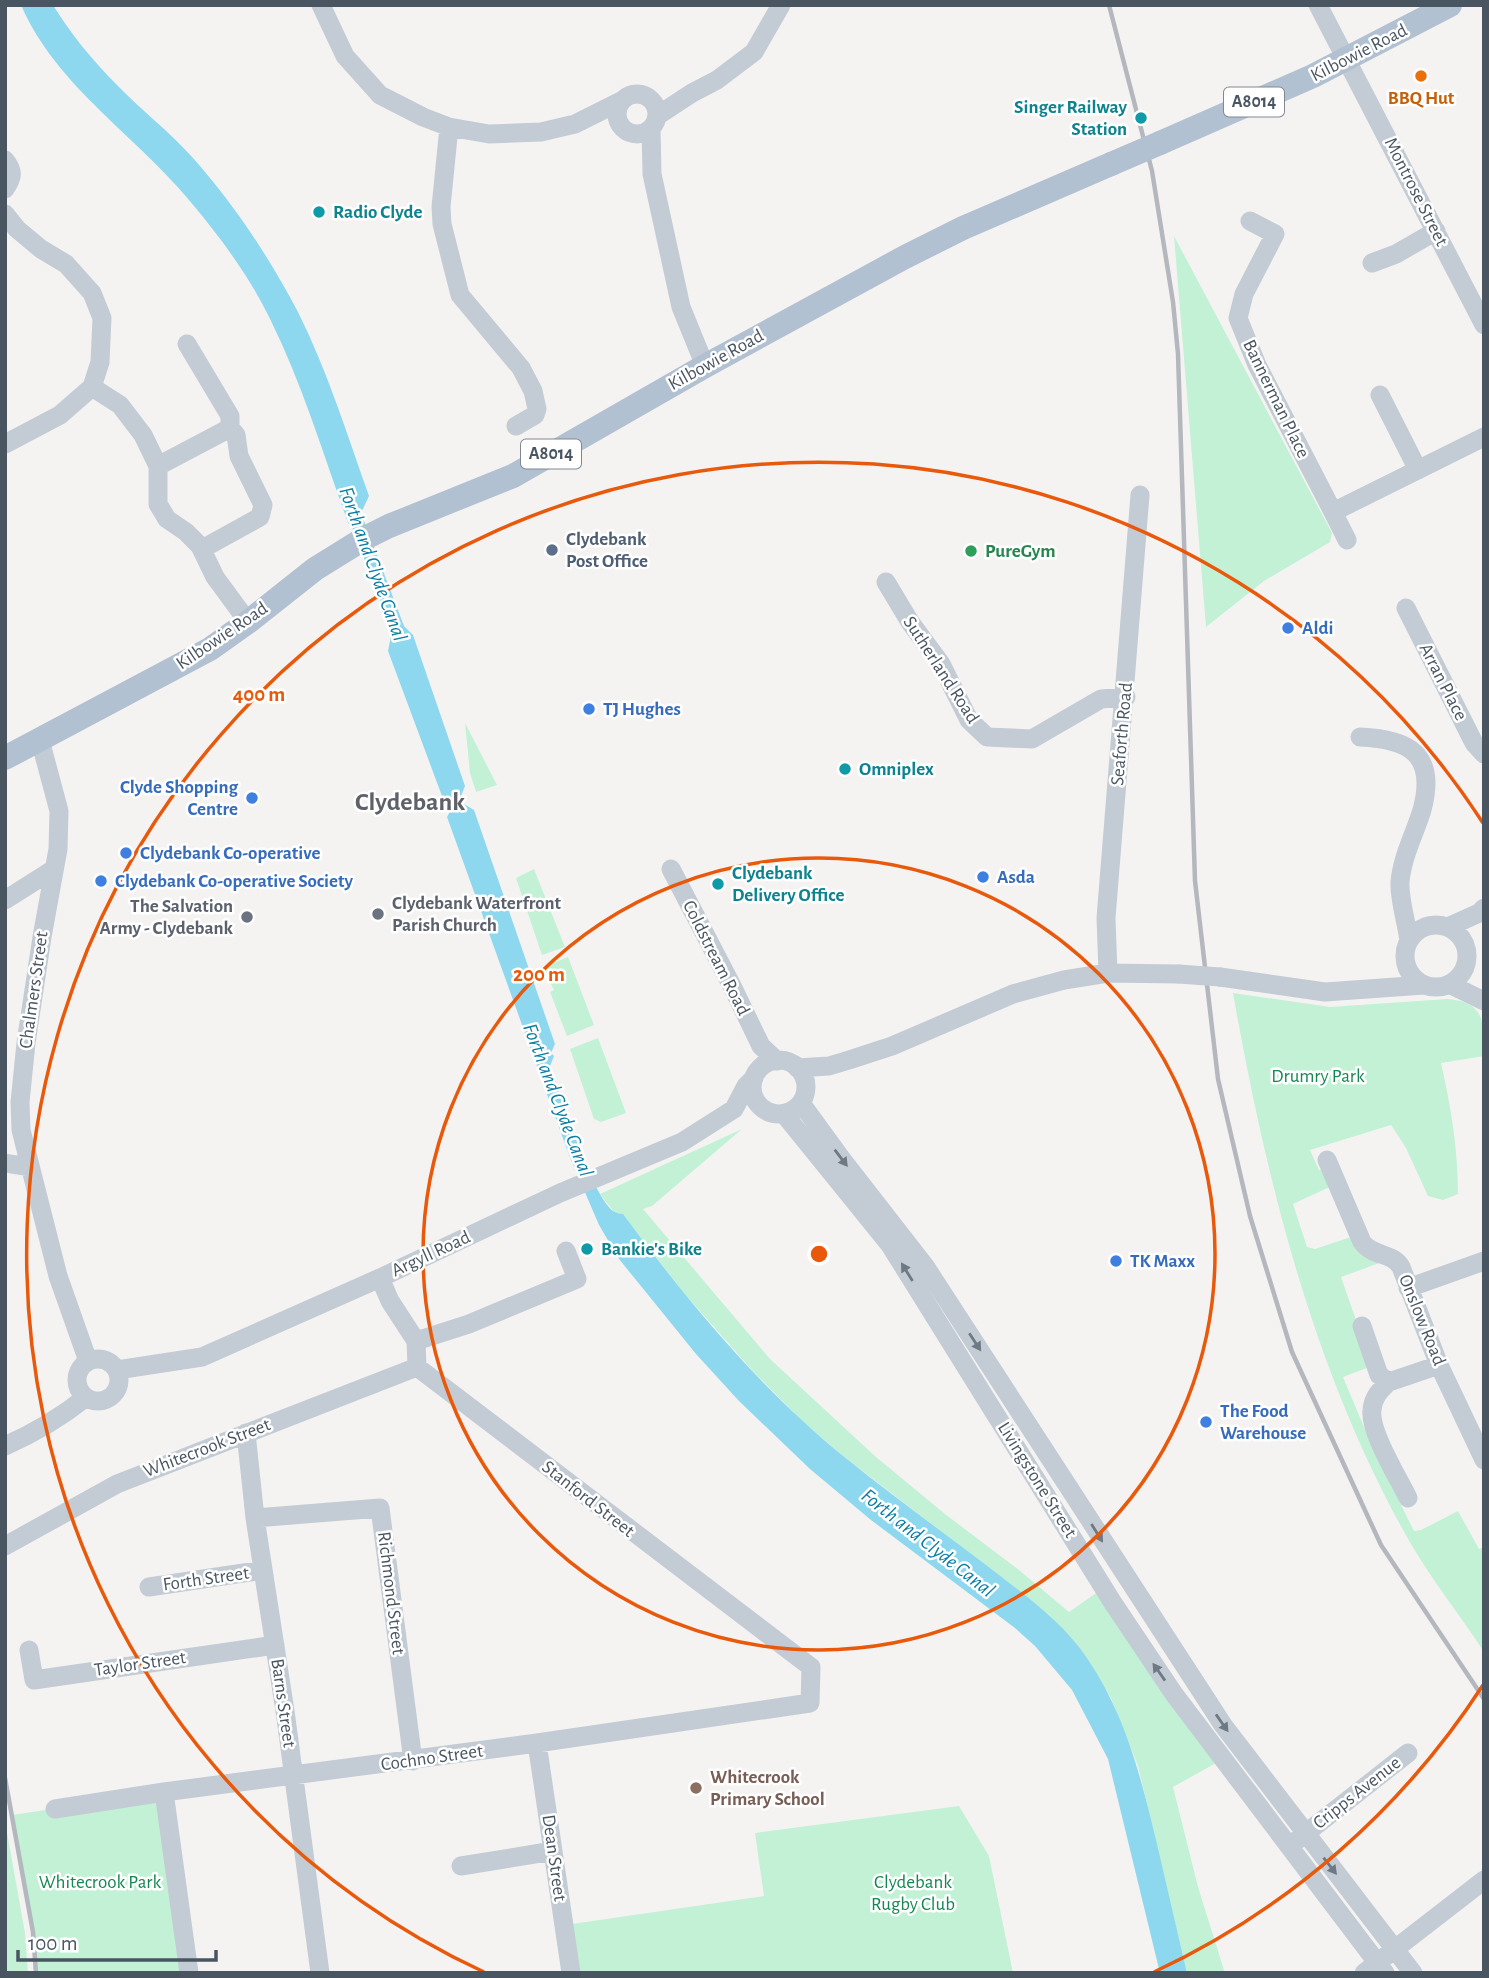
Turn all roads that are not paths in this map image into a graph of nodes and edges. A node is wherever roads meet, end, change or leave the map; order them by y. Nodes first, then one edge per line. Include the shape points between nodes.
1 (321, 5) edge
2 (781, 5) edge
3 (1318, 5) edge
4 (1450, 5) edge
5 (1347, 59) junction
6 (692, 93) junction
7 (646, 96) junction
8 (621, 101) junction
9 (575, 124) junction
10 (640, 126) junction
11 (449, 127) junction
12 (5, 160) edge
13 (5, 189) edge
14 (5, 214) edge
15 (1250, 221) dead end
16 (1436, 231) junction
17 (1372, 263) dead end
18 (1484, 325) edge
19 (187, 344) dead end
20 (705, 366) junction
21 (92, 387) junction
22 (1380, 395) dead end
23 (516, 426) dead end
24 (230, 428) junction
25 (1484, 437) edge
26 (5, 444) edge
27 (158, 466) junction
28 (1418, 470) junction
29 (1140, 495) dead end
30 (1333, 512) junction
31 (1346, 540) dead end
32 (202, 549) junction
33 (886, 582) dead end
34 (1406, 608) dead end
35 (248, 622) junction
36 (1126, 697) junction
37 (1360, 737) dead end
38 (40, 740) junction
39 (1484, 754) edge
40 (5, 758) edge
41 (54, 869) junction
42 (671, 869) dead end
43 (5, 900) edge
44 (1481, 911) edge
45 (1406, 914) junction
46 (1427, 926) junction
47 (1448, 927) junction
48 (1409, 941) junction
49 (1466, 957) junction
50 (1405, 961) junction
51 (1108, 973) junction
52 (1424, 985) junction
53 (1451, 985) junction
54 (1386, 987) junction
55 (1484, 1000) edge
56 (761, 1046) junction
57 (777, 1060) junction
58 (829, 1066) junction
59 (797, 1068) junction
60 (757, 1074) junction
61 (803, 1098) junction
62 (760, 1106) junction
63 (734, 1110) junction
64 (784, 1114) junction
65 (1327, 1160) dead end
66 (5, 1163) edge
67 (29, 1167) junction
68 (566, 1251) dead end
69 (1484, 1261) edge
70 (380, 1278) junction
71 (1408, 1288) junction
72 (1362, 1326) dead end
73 (415, 1341) junction
74 (88, 1361) junction
75 (1439, 1365) junction
76 (417, 1367) junction
77 (117, 1370) junction
78 (1389, 1382) junction
79 (85, 1398) junction
80 (246, 1433) junction
81 (5, 1446) edge
82 (1484, 1460) edge
83 (1408, 1498) dead end
84 (255, 1518) junction
85 (5, 1546) edge
86 (263, 1570) junction
87 (149, 1587) dead end
88 (275, 1645) junction
89 (29, 1650) dead end
90 (810, 1703) joint
91 (537, 1743) junction
92 (1408, 1753) dead end
93 (413, 1761) junction
94 (293, 1774) junction
95 (164, 1792) junction
96 (55, 1809) dead end
97 (1305, 1834) junction
98 (1288, 1847) junction
99 (553, 1851) junction
100 (461, 1866) dead end
101 (1484, 1880) edge
102 (1395, 1949) junction
103 (1375, 1969) edge
104 (189, 1973) edge
105 (320, 1973) edge
106 (570, 1973) edge
107 (1413, 1973) edge

1 - 11 street via 345,56 380,95
2 - 6 street via 754,52
3 - 5 street, Montrose Street
4 - 5 main road, Kilbowie Road / A8014
5 - 16 street, Montrose Street
5 - 20 main road, Kilbowie Road / A8014, bridge via 963,228
6 - 7 street
6 - 10 street
7 - 8 street via 632,94
7 - 10 street via 655,104
8 - 9 street
8 - 10 street via 617,113
9 - 10 street
9 - 11 street via 541,132 489,134
10 - 20 street via 681,307
11 - 23 street via 442,224 460,295 521,368 533,391 535,415
12 - 13 street via 12,168
14 - 21 street via 41,249 66,264 92,293 102,318 100,362
15 - 30 street, Bannerman Place via 1275,234 1244,294 1238,318 1257,365
16 - 17 street
16 - 18 street, Montrose Street
19 - 24 street via 230,416
20 - 35 main road, Kilbowie Road / A8014 via 513,476 388,526 315,569
21 - 26 street via 60,415
21 - 27 street via 120,405 143,435
22 - 28 street
24 - 27 street
24 - 32 street via 263,505 261,514
25 - 28 street
27 - 32 street via 158,504 167,519
28 - 30 street
29 - 36 street, Seaforth Road
30 - 31 street, Bannerman Place
32 - 35 street via 215,577
33 - 36 street, Sutherland Road via 941,664 970,720 987,737 1032,739 1101,699
34 - 39 street, Arran Place via 1474,743
35 - 38 main road, Kilbowie Road / A8014 via 185,663
36 - 51 street, Seaforth Road via 1107,918
37 - 45 street via 1407,745 1423,767 1422,808 1400,881
38 - 40 main road, Kilbowie Road / A8014
38 - 41 street, Chalmers Street via 59,811
41 - 43 street
41 - 67 street, Chalmers Street via 33,987 20,1102
42 - 56 street, Coldstream Road
44 - 47 street
44 - 49 street
45 - 46 street
45 - 48 street
46 - 47 street
46 - 48 street
47 - 49 street via 1462,939
48 - 50 street
49 - 53 street via 1460,977
49 - 55 street
50 - 52 street
50 - 54 street
51 - 54 street, bridge via 1220,977 1325,992
51 - 58 street via 1013,994 892,1046
52 - 53 street
52 - 54 street
53 - 55 street
56 - 57 street, Coldstream Road
56 - 60 street
57 - 59 street
57 - 60 street
58 - 59 street
58 - 61 street
59 - 61 street via 805,1079
60 - 62 street via 753,1088
60 - 63 street, Argyll Road
61 - 64 street
61 -> 97 street, Livingstone Street via 841,1158 925,1266 1223,1725
62 - 63 street, Argyll Road
62 - 64 street
63 - 70 street, Argyll Road via 682,1142 559,1193
98 -> 64 street, Livingstone Street via 1161,1675 890,1245
65 - 71 street, Onslow Road via 1362,1242 1367,1249 1397,1261
66 - 67 street
67 - 74 street, Chalmers Street via 58,1276
68 - 73 street via 577,1279
69 - 71 street
70 - 73 street
70 - 77 street, Argyll Road via 202,1357
71 - 75 street, Onslow Road
72 - 78 street via 1379,1375
73 - 76 street
74 - 77 street via 104,1359
74 - 79 street via 77,1374
75 - 78 street
75 - 82 street, Onslow Road
76 - 80 street, Whitecrook Street
76 - 90 street, Stanford Street via 811,1667
77 - 79 street via 119,1386 109,1399
78 - 83 street via 1379,1390 1371,1412
79 - 81 street via 67,1413
80 - 84 street, Barns Street
80 - 85 street, Whitecrook Street via 117,1484
84 - 86 street, Barns Street
84 - 93 street, Richmond Street via 380,1508
86 - 87 street, Forth Street
86 - 88 street, Barns Street
88 - 89 street, Taylor Street via 34,1679
88 - 94 street, Barns Street
90 - 91 street, Cochno Street
91 - 93 street, Cochno Street
91 - 99 street, Dean Street
92 - 97 street, Cripps Avenue
93 - 94 street, Cochno Street
94 - 95 street, Cochno Street
94 - 105 street, Barns Street
95 - 96 street, Cochno Street
95 - 104 street
97 - 98 street
97 -> 102 street, Livingstone Street
98 - 103 street, Livingstone Street
99 - 100 street
99 - 106 street, Dean Street
101 - 102 street
102 - 103 street
102 - 107 street, Livingstone Street

